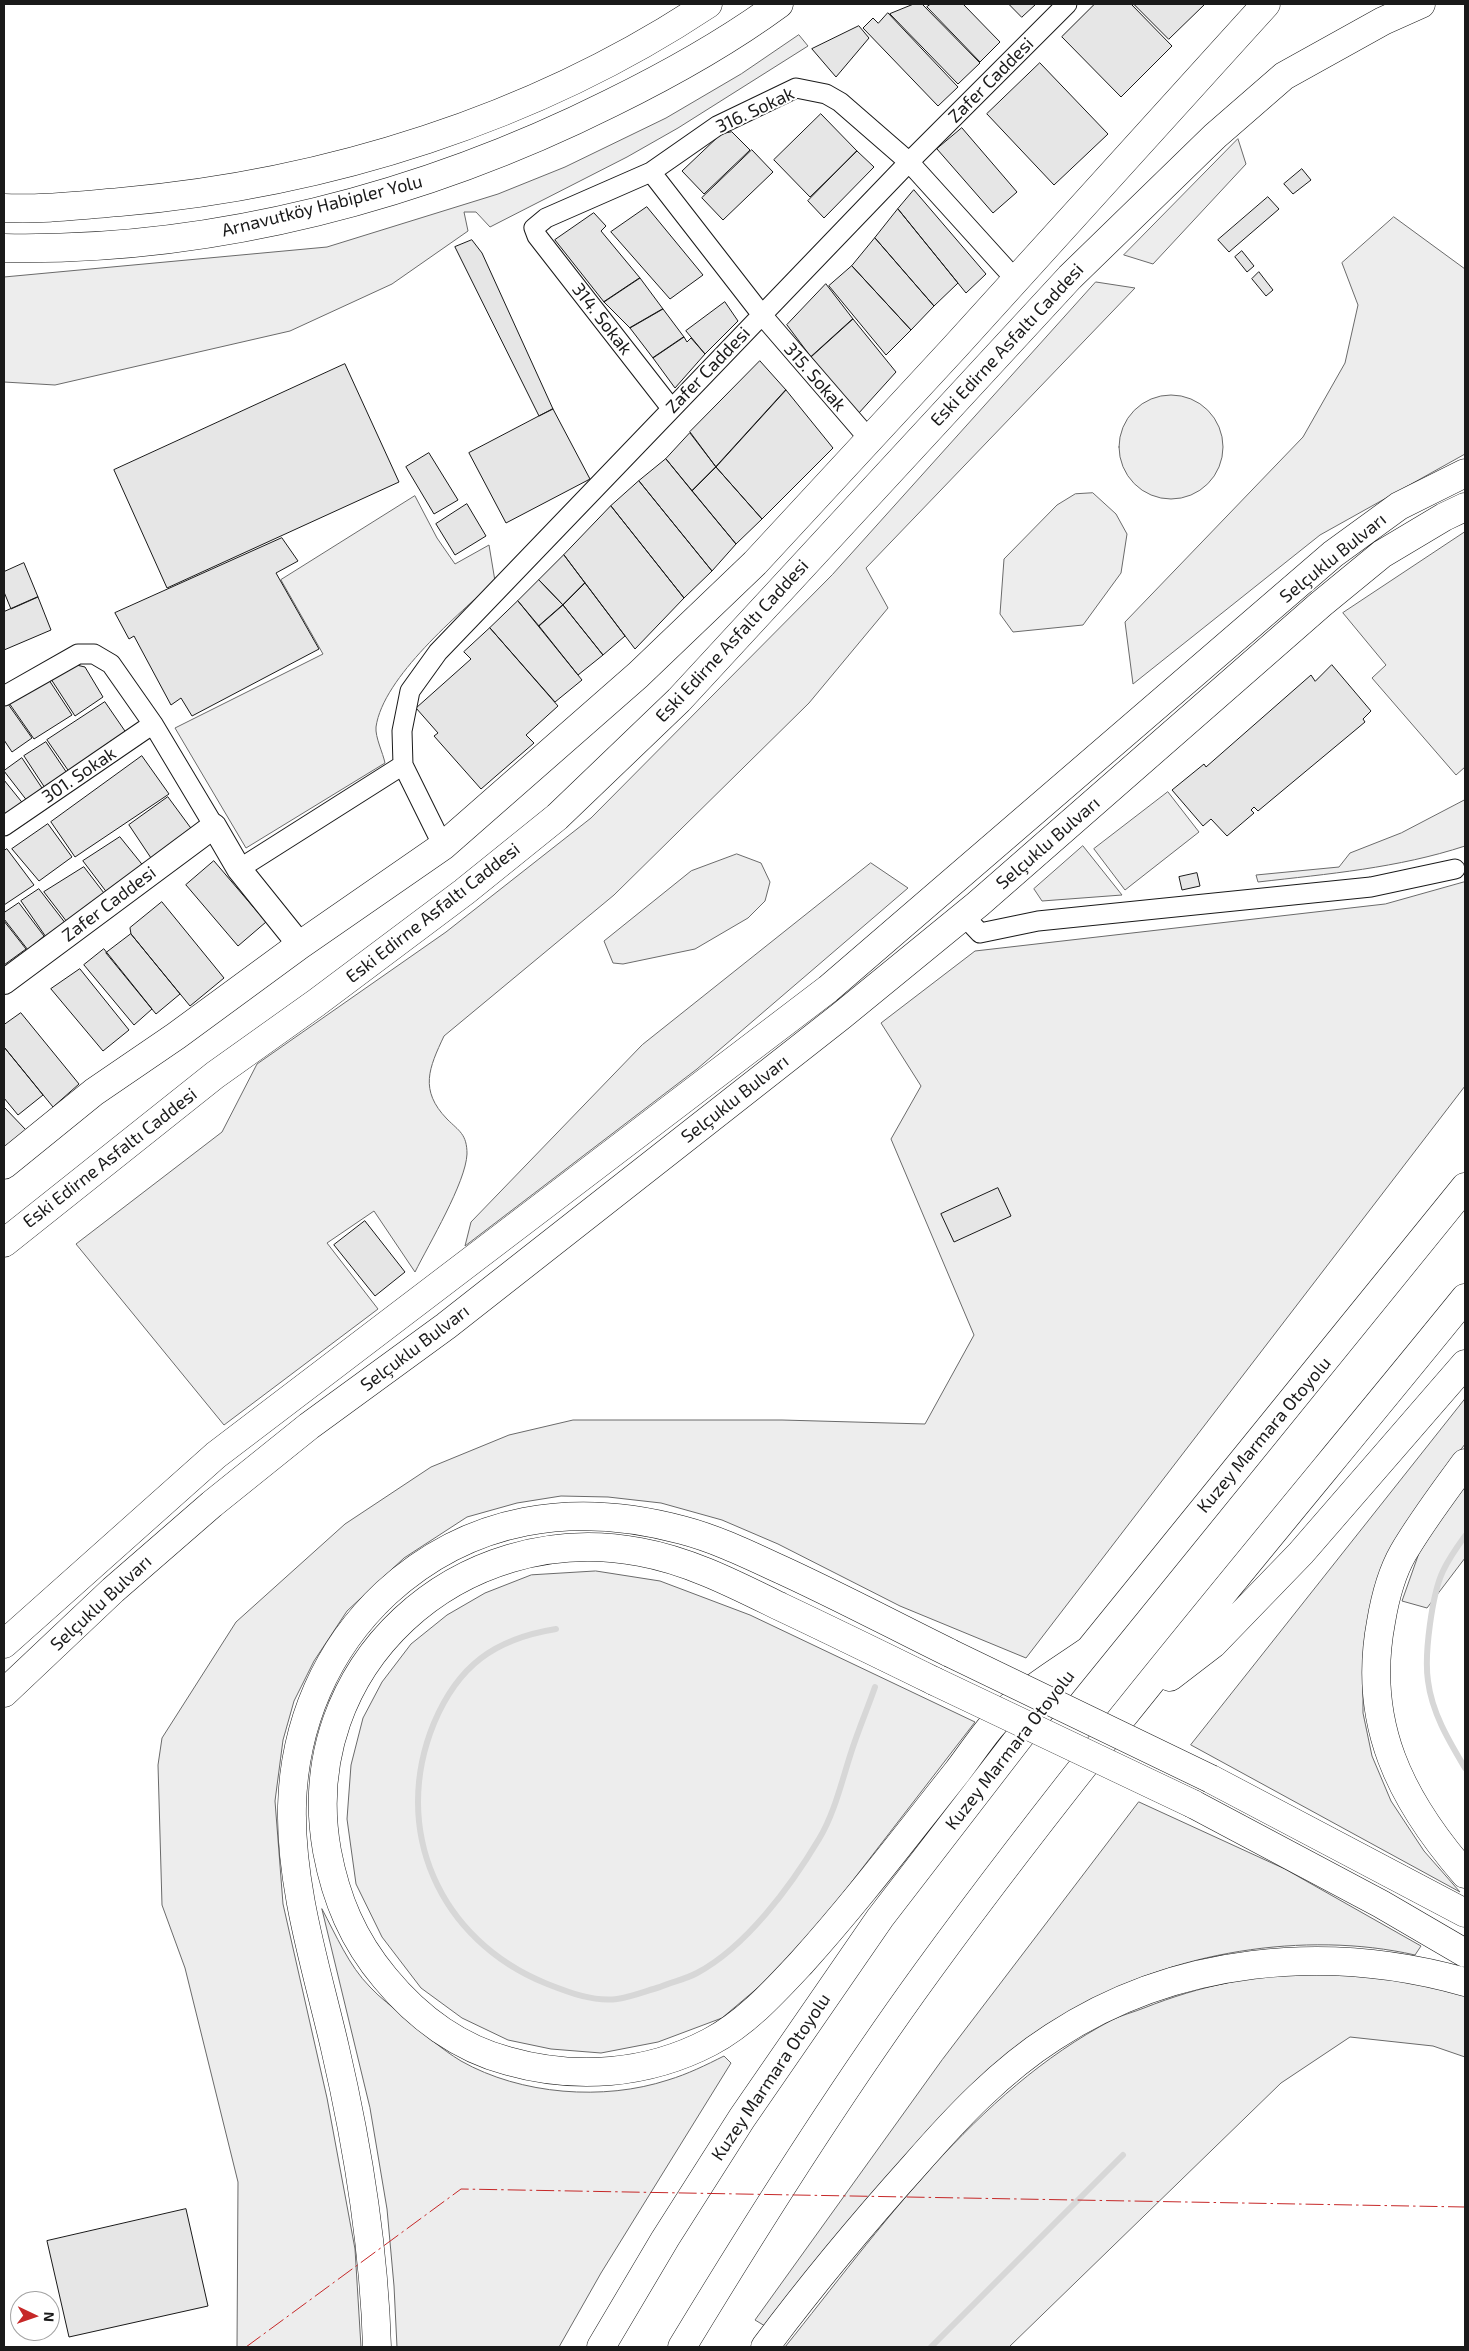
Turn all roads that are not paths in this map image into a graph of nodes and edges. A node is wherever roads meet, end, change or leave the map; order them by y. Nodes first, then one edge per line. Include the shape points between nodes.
1 (708, 4) edge
2 (779, 4) edge
3 (1067, 4) edge
4 (1266, 4) edge
5 (1421, 4) edge
6 (909, 162) junction
7 (652, 172) junction
8 (4, 208) edge
9 (534, 228) joint
10 (4, 248) edge
11 (53, 248) junction
12 (4, 257) edge
13 (1015, 279) junction
14 (762, 315) junction
15 (671, 408) junction
16 (869, 439) junction
17 (1465, 473) edge
18 (1465, 507) edge
19 (4, 696) edge
20 (153, 724) junction
21 (403, 765) junction
22 (4, 826) edge
23 (214, 826) junction
24 (443, 846) junction
25 (239, 868) junction
26 (1455, 869) dead end
27 (964, 916) junction
28 (300, 945) junction
29 (4, 982) edge
30 (4, 1165) edge
31 (1465, 1187) edge
32 (4, 1243) edge
33 (1465, 1298) edge
34 (1465, 1364) edge
35 (1465, 1463) edge
36 (4, 1644) edge
37 (1088, 1651) junction
38 (4, 1693) edge
39 (1133, 1705) junction
40 (1465, 1874) edge
41 (1465, 1913) edge
42 (1465, 1954) edge
43 (1465, 1982) edge
44 (377, 2347) edge
45 (601, 2347) edge
46 (682, 2347) edge
47 (765, 2347) edge

1 - 8 main road, Arnavutköy Habipler Yolu via 641,45 564,83 487,117 356,162 233,189 169,198 30,210
2 - 11 main road, Arnavutköy Habipler Yolu via 743,30 645,86 530,142 416,185 237,229 160,240
3 - 6 street, Zafer Caddesi
4 - 13 main road, Eski Edirne Asfaltı Caddesi
5 - 32 main road, Eski Edirne Asfaltı Caddesi via 1383,21 1284,76 1215,136 1070,277 787,582 737,641 557,817 464,892 215,1075
6 - 7 street, 316. Sokak via 840,102 826,94 796,88 717,126
6 - 13 street, 316. Sokak
6 - 14 street, Zafer Caddesi
7 - 9 street, 316. Sokak via 546,218
7 - 14 street, 315. Sokak
9 - 15 street, 314. Sokak via 543,244
10 - 11 main road, Arnavutköy Habipler Yolu
11 - 12 main road
13 - 16 main road, Eski Edirne Asfaltı Caddesi
14 - 15 street, Zafer Caddesi
14 - 16 street, 315. Sokak
15 - 21 street, Zafer Caddesi via 438,652 410,691 402,731
16 - 24 main road, Eski Edirne Asfaltı Caddesi via 755,563 638,675
17 - 36 main road, Selçuklu Bulvarı via 1399,506 1333,554 828,989 216,1455
18 - 27 main road, Selçuklu Bulvarı via 1444,516 1367,566
19 - 20 street via 78,654 94,654 112,664
20 - 22 street, 301. Sokak
20 - 23 street
21 - 24 street, Zafer Caddesi
21 - 25 street
23 - 25 street
23 - 29 street, Zafer Caddesi
24 - 28 main road, Eski Edirne Asfaltı Caddesi
25 - 28 street
26 - 27 street via 1371,887 1038,921 980,933
27 - 38 main road, Selçuklu Bulvarı via 446,1326 310,1426 212,1504 113,1590
28 - 30 main road, Eski Edirne Asfaltı Caddesi via 94,1092
31 - 37 main road, Kuzey Marmara Otoyolu
33 - 39 main road
34 - 39 main road via 1301,1553 1214,1644
35 - 40 main road via 1402,1554 1383,1606 1377,1639 1376,1675 1379,1716 1406,1793 1437,1842
37 - 42 main road, bridge via 1009,1708 832,1928 751,2015 710,2042 675,2056 636,2069 564,2073 491,2057 454,2039 411,2007 372,1963 341,1908 324,1834 323,1785 343,1705 360,1671 383,1640 411,1612 435,1592 467,1574 500,1561 567,1548 606,1548 642,1552 676,1562 744,1589 934,1681 1193,1804 1381,1904
37 - 45 main road, Kuzey Marmara Otoyolu via 880,1918 742,2118 664,2239
39 - 46 main road via 925,1975 746,2241
41 - 44 main road, bridge via 1211,1779 802,1579 717,1541 642,1521 599,1516 562,1516 517,1523 474,1535 404,1576 369,1609 347,1636 324,1674 310,1706 296,1756 292,1816 294,1853 357,2146 375,2287
43 - 47 main road via 1417,1970 1351,1961 1270,1962 1231,1967 1177,1980 1092,2014 1052,2037 972,2103 870,2215

